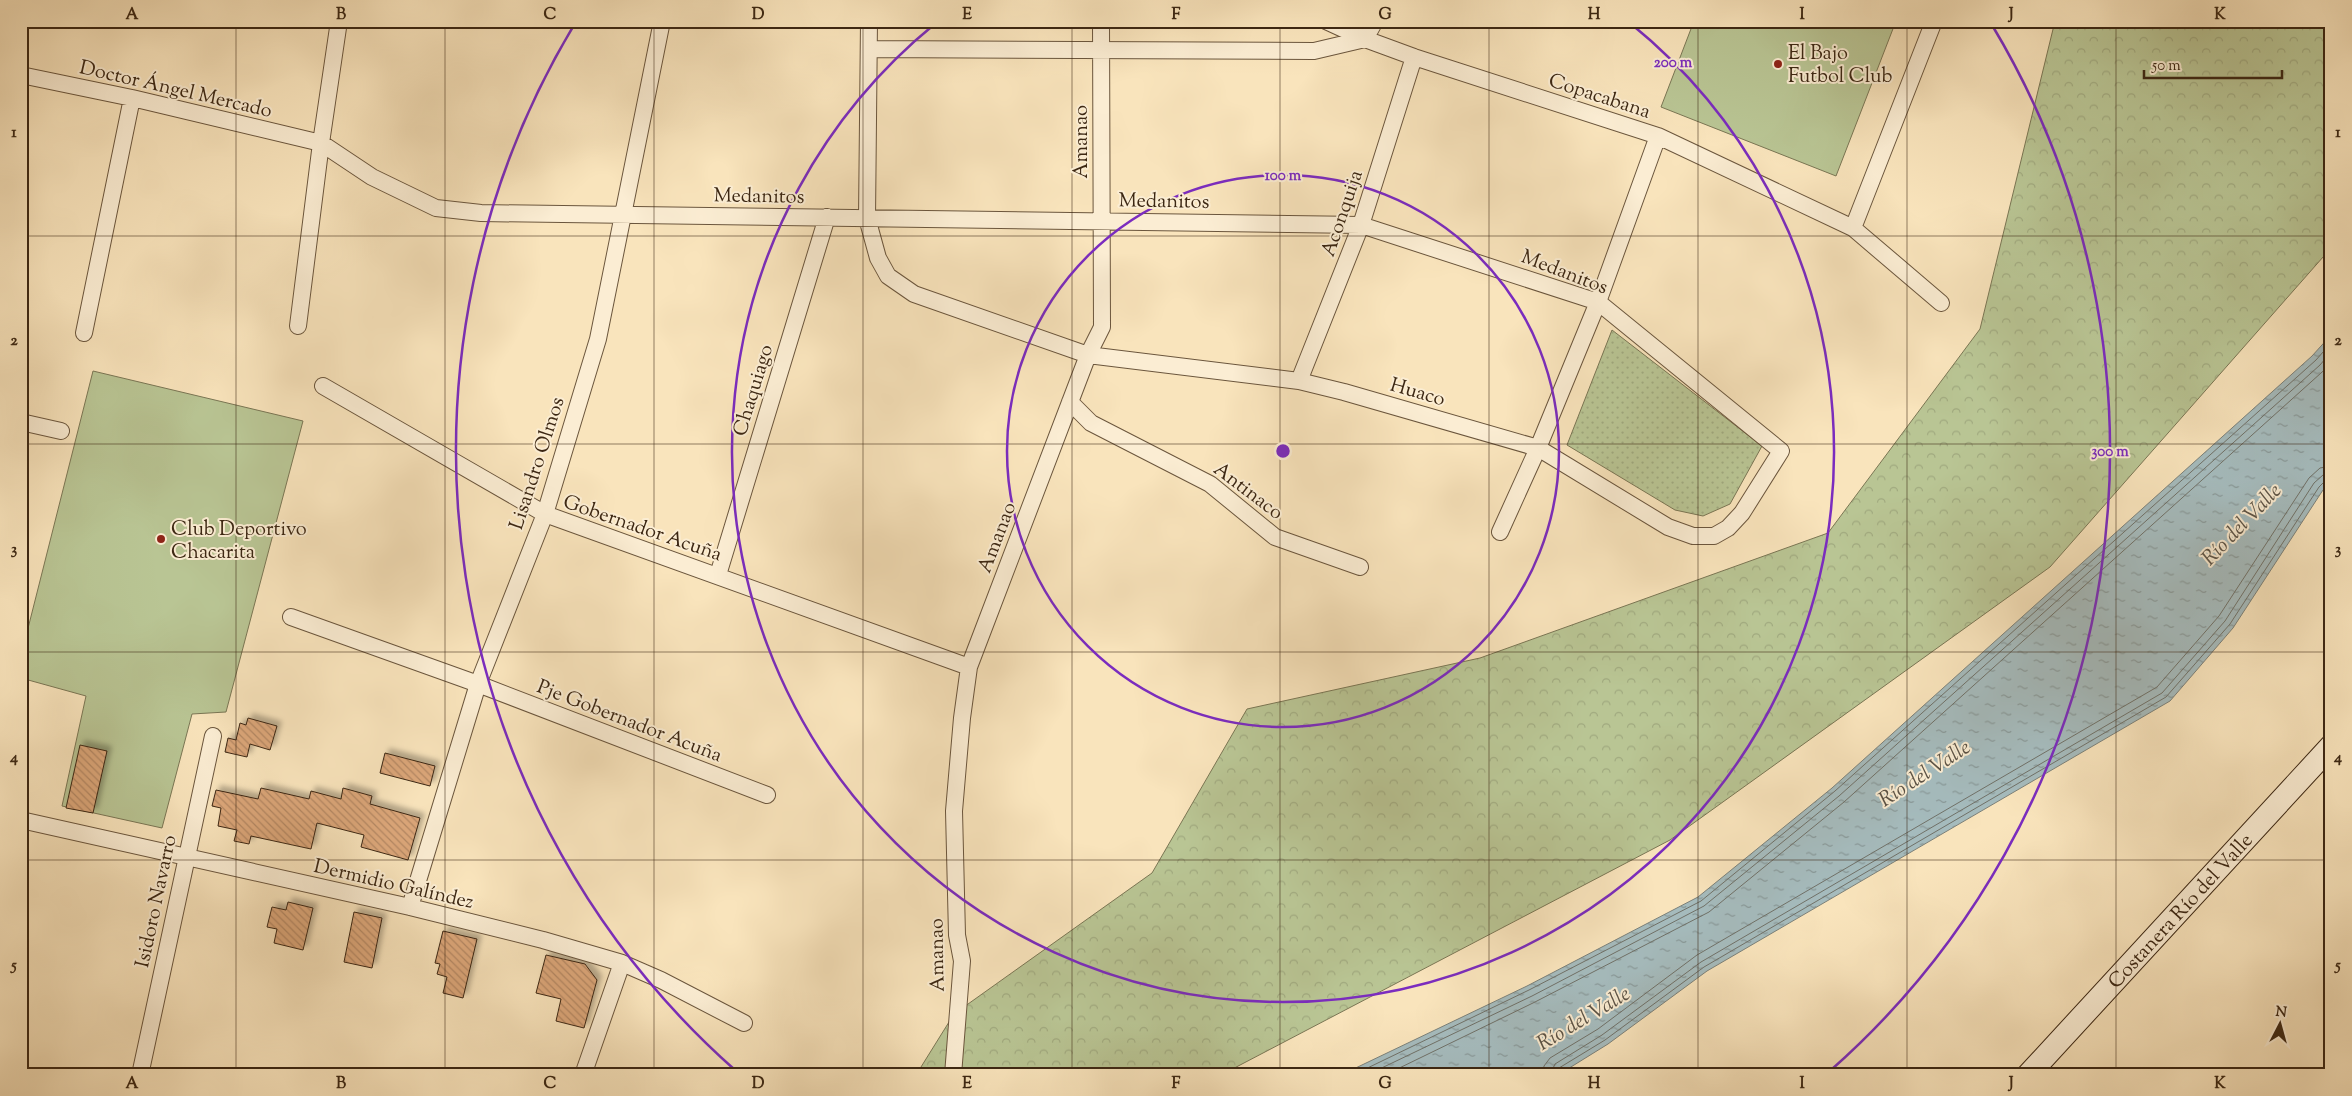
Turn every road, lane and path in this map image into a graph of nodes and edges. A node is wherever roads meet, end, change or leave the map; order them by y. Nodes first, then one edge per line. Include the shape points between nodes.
1 (338, 21) edge
2 (662, 21) edge
3 (868, 21) edge
4 (1101, 21) edge
5 (1326, 21) edge
6 (1375, 21) edge
7 (1934, 21) edge
8 (1365, 39) junction
9 (869, 49) junction
10 (1100, 51) junction
11 (1414, 57) junction
12 (21, 75) edge
13 (132, 98) junction
14 (1658, 136) junction
15 (321, 143) junction
16 (624, 215) junction
17 (827, 217) junction
18 (867, 218) junction
19 (1101, 220) junction
20 (1362, 225) junction
21 (1853, 228) junction
22 (1598, 302) junction
23 (1941, 303) dead end
24 (298, 326) dead end
25 (84, 333) dead end
26 (1088, 356) junction
27 (1299, 381) junction
28 (323, 386) dead end
29 (1070, 402) junction
30 (21, 422) edge
31 (61, 431) dead end
32 (1538, 448) junction
33 (544, 514) junction
34 (1500, 532) dead end
35 (1714, 536) joint
36 (1360, 567) dead end
37 (718, 575) junction
38 (291, 617) dead end
39 (969, 667) junction
40 (478, 684) junction
41 (213, 736) dead end
42 (2331, 746) edge
43 (766, 795) dead end
44 (21, 820) edge
45 (186, 858) junction
46 (410, 907) junction
47 (622, 963) junction
48 (744, 1023) dead end
49 (140, 1075) edge
50 (583, 1075) edge
51 (953, 1075) edge
52 (2028, 1075) edge

1 - 15 street
2 - 16 street, Lisandro Olmos
3 - 9 street
4 - 10 street, Amanao
5 - 8 street, Copacabana
6 - 8 street
7 - 21 street
8 - 10 street via 1314,51
8 - 11 street, Copacabana
9 - 10 street
9 - 18 street
10 - 19 street, Amanao
11 - 14 street, Copacabana
11 - 20 street, Aconquija
12 - 13 street, Doctor Ángel Mercado
13 - 15 street, Doctor Ángel Mercado
13 - 25 street
14 - 21 street, Copacabana
14 - 22 street
15 - 16 street, Medanitos via 372,177 436,208 481,213
15 - 24 street
16 - 17 street, Medanitos
16 - 33 street, Lisandro Olmos via 598,339
17 - 18 street, Medanitos
17 - 37 street, Chaquiago
18 - 19 street, Medanitos
18 - 26 street via 878,258 888,276 914,294
19 - 20 street, Medanitos
19 - 26 street, Amanao via 1102,327
20 - 22 street, Medanitos
20 - 27 street, Aconquija
21 - 23 street, Copacabana
22 - 32 street
22 - 35 street, Medanitos via 1781,451 1742,513 1728,528
26 - 27 street, Huaco
26 - 29 street, Amanao
27 - 32 street, Huaco
28 - 33 street, Gobernador Acuña
29 - 36 street, Antinaco via 1091,423 1210,484 1275,537
29 - 39 street, Amanao
30 - 31 street
32 - 34 street
32 - 35 street, Huaco via 1668,527 1693,536
33 - 37 street, Gobernador Acuña
33 - 40 street, Lisandro Olmos
37 - 39 street, Gobernador Acuña
38 - 40 street, Pje Gobernador Acuña
39 - 51 street, Amanao via 954,810 957,936 962,961
40 - 43 street, Pje Gobernador Acuña
40 - 46 street, Lisandro Olmos
41 - 45 street, Isidoro Navarro
42 - 52 main road, Costanera Río del Valle
44 - 45 street, Dermidio Galíndez
45 - 46 street, Dermidio Galíndez
45 - 49 street, Isidoro Navarro
46 - 47 street, Dermidio Galíndez
47 - 48 street, Dermidio Galíndez
47 - 50 street

